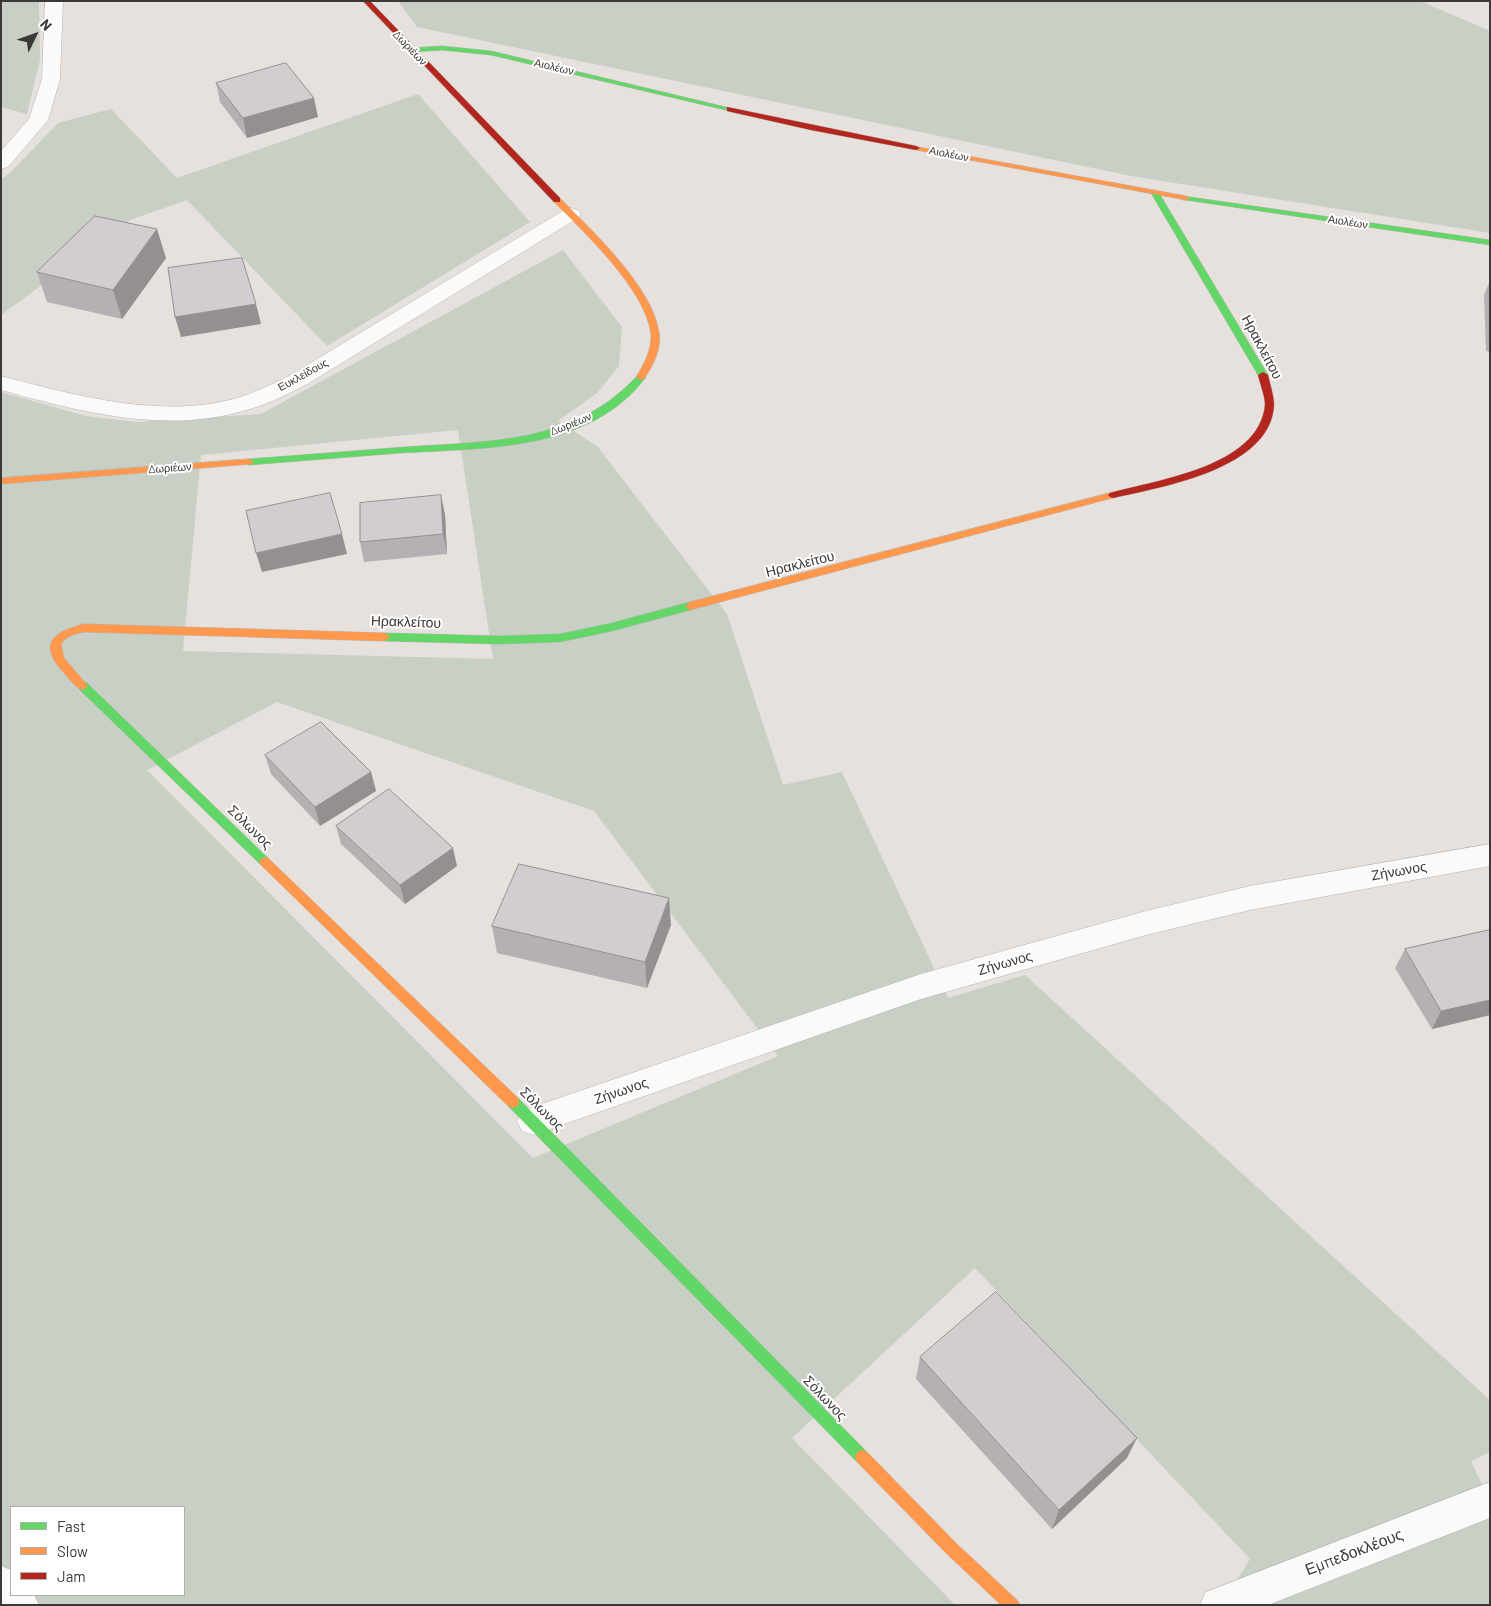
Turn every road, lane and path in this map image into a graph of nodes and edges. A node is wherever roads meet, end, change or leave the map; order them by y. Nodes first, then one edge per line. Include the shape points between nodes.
1 (54, 1) edge
2 (366, 1) edge
3 (413, 50) junction
4 (1, 163) edge
5 (1155, 193) junction
6 (571, 214) junction
7 (1490, 243) edge
8 (1, 383) edge
9 (1, 481) edge
10 (57, 638) joint
11 (1490, 855) edge
12 (533, 1121) junction
13 (1490, 1500) edge
14 (1, 1584) edge
15 (10, 1594) edge
16 (1012, 1605) edge
17 (1219, 1605) edge

1 - 4 street via 50,79 38,120
2 - 3 street, Δωριέων
3 - 5 street, Αιολέων via 442,48 491,53 811,128
3 - 6 street, Δωριέων
5 - 7 street, Αιολέων
5 - 10 street, Ηρακλείτου via 1264,377 1269,398 1267,423 1247,449 1195,474 834,570 560,638 498,640 84,628
6 - 8 street, Ευκλείδους via 306,374 242,404 189,413 130,413
6 - 9 street, Δωριέων via 634,288 653,325 655,340 645,370 632,387 596,415 573,426 494,443
10 - 12 street, Σόλωνος via 54,653 64,668
11 - 12 street, Ζήνωνος via 1250,898 1146,923 921,987
12 - 16 street, Σόλωνος via 952,1550
13 - 17 street, Εμπεδοκλέους
14 - 15 street

